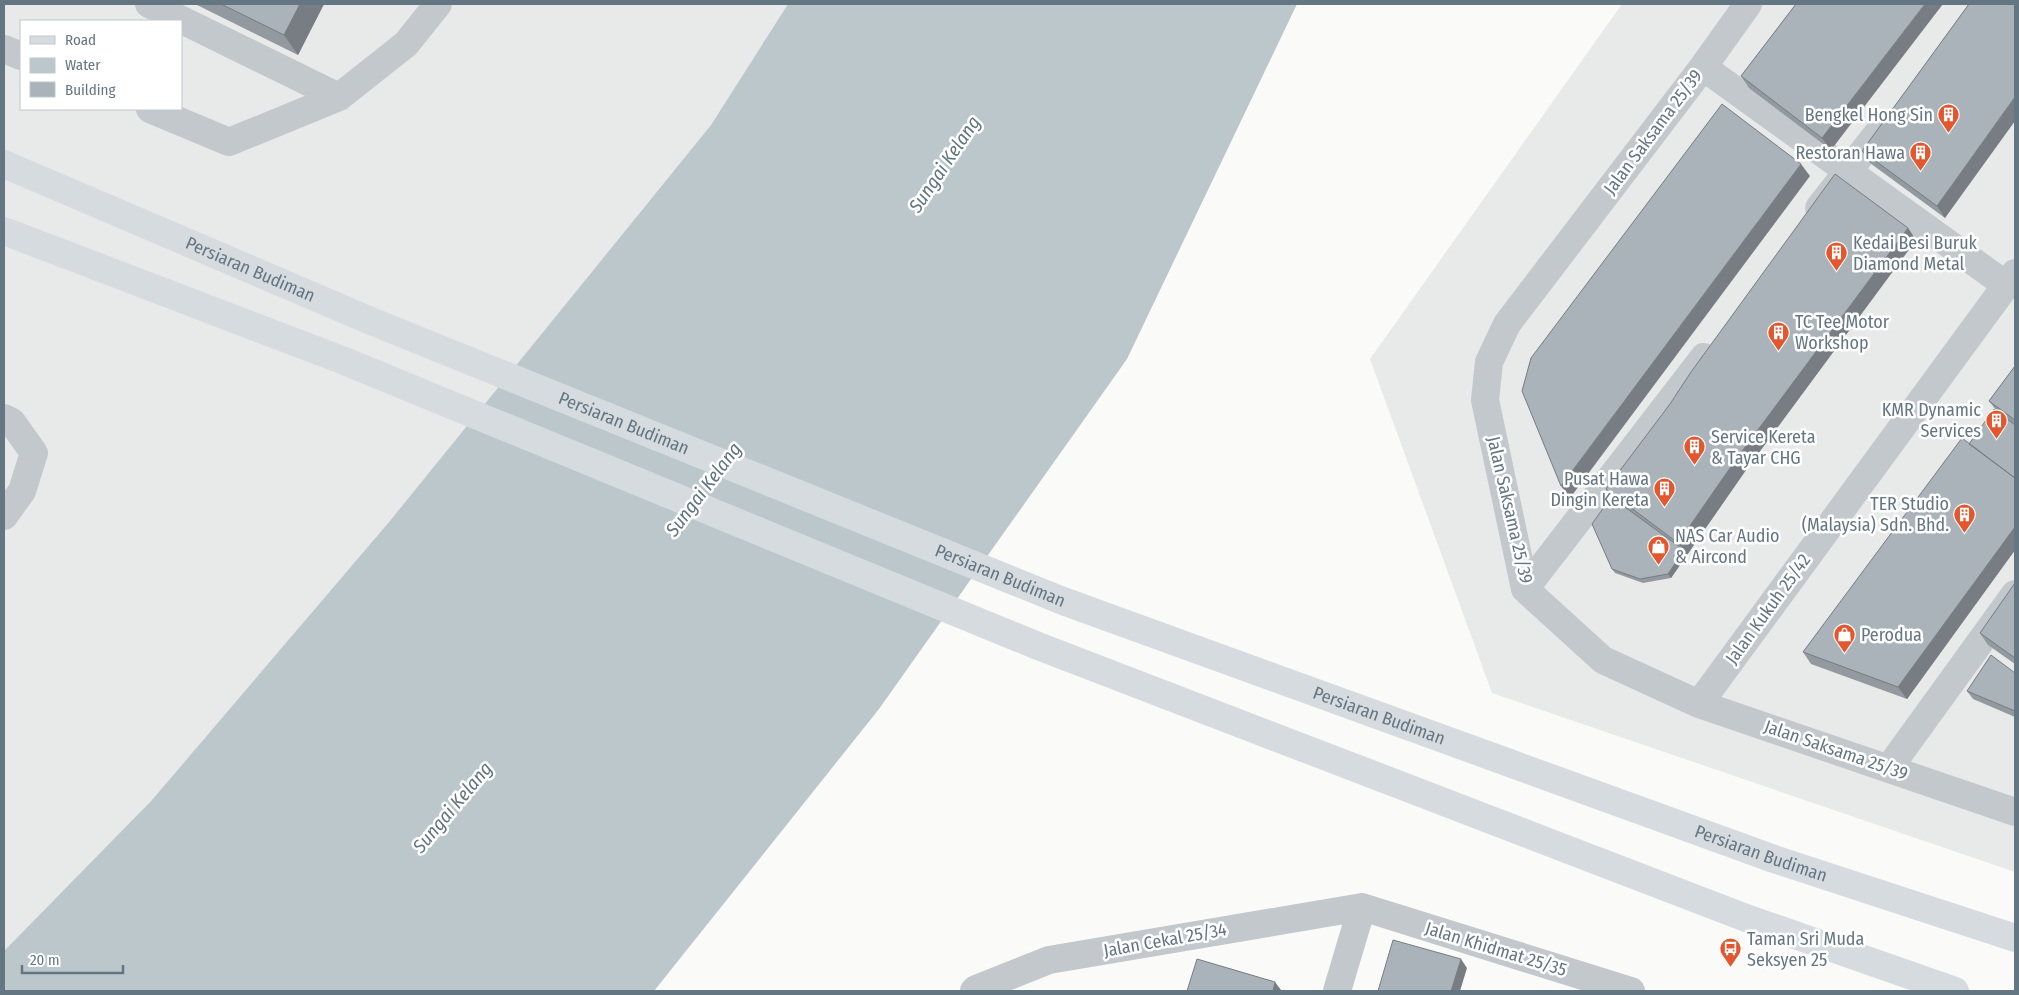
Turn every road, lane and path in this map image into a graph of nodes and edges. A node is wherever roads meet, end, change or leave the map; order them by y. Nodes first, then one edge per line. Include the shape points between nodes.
1 (149, 4) edge
2 (438, 4) edge
3 (1748, 4) edge
4 (182, 20) edge
5 (182, 20) edge
6 (4, 49) edge
7 (20, 56) edge
8 (1703, 67) junction
9 (339, 97) junction
10 (1901, 103) edge
11 (152, 110) edge
12 (4, 164) edge
13 (1848, 172) junction
14 (1805, 227) edge
15 (4, 231) edge
16 (2011, 279) edge
17 (1720, 337) edge
18 (4, 418) edge
19 (4, 516) edge
20 (1525, 589) junction
21 (2015, 594) edge
22 (1699, 704) junction
23 (1889, 768) junction
24 (2015, 812) edge
25 (1362, 907) junction
26 (2015, 938) edge
27 (1618, 989) edge
28 (974, 991) edge
29 (1337, 991) edge
30 (1955, 991) edge

1 - 4 street
2 - 9 street via 406,44
3 - 8 street, Jalan Saksama 25/39
5 - 9 street
6 - 7 street
8 - 13 street
8 - 20 street, Jalan Saksama 25/39 via 1507,324 1489,362 1485,400
9 - 11 street via 229,142
10 - 13 street
12 - 26 main road, Persiaran Budiman via 371,321 1063,601 1774,858
13 - 14 street
13 - 16 street
15 - 30 main road via 342,360 1038,646 1746,918
16 - 22 street, Jalan Kukuh 25/42
17 - 20 street
18 - 19 street via 12,422 34,453 22,491
20 - 22 street, Jalan Saksama 25/39 via 1603,660
21 - 23 street
22 - 23 street, Jalan Saksama 25/39
23 - 24 street, Jalan Saksama 25/39
25 - 27 street, Jalan Khidmat 25/35
25 - 28 street, Jalan Cekal 25/34 via 1049,960
25 - 29 street

